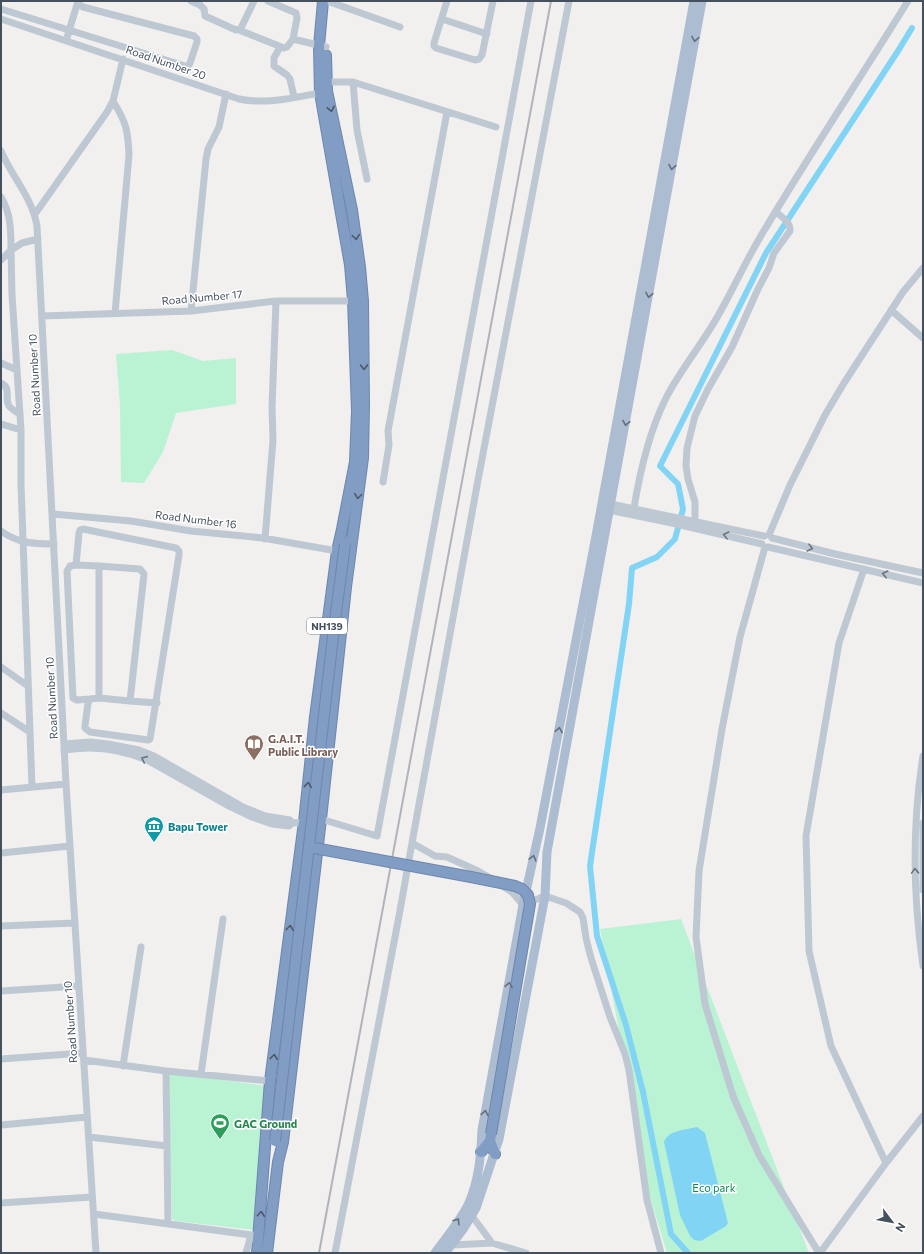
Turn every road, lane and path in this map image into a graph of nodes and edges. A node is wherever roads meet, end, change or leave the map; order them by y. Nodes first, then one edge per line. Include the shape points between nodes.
1 (191, 1) edge
2 (254, 1) edge
3 (268, 1) edge
4 (328, 1) edge
5 (447, 1) edge
6 (494, 1) edge
7 (531, 1) edge
8 (569, 1) edge
9 (694, 1) edge
10 (702, 1) edge
11 (908, 1) edge
12 (1, 9) edge
13 (1, 19) edge
14 (442, 19) junction
15 (400, 27) dead end
16 (69, 30) junction
17 (239, 30) junction
18 (487, 34) junction
19 (293, 39) junction
20 (66, 41) junction
21 (280, 47) junction
22 (323, 47) junction
23 (123, 59) junction
24 (353, 82) junction
25 (325, 89) junction
26 (226, 94) junction
27 (294, 97) junction
28 (113, 101) junction
29 (447, 112) junction
30 (496, 127) dead end
31 (1, 151) edge
32 (8, 166) junction
33 (1, 170) edge
34 (367, 179) dead end
35 (1, 197) edge
36 (776, 212) junction
37 (35, 214) junction
38 (38, 239) junction
39 (11, 250) junction
40 (1, 260) edge
41 (923, 268) edge
42 (276, 301) junction
43 (358, 301) junction
44 (891, 310) junction
45 (191, 311) junction
46 (115, 313) junction
47 (42, 316) junction
48 (923, 338) edge
49 (1, 363) edge
50 (17, 370) junction
51 (1, 383) edge
52 (20, 414) junction
53 (1, 424) edge
54 (21, 430) junction
55 (383, 482) dead end
56 (606, 506) junction
57 (634, 508) junction
58 (53, 514) junction
59 (673, 520) junction
60 (692, 523) junction
61 (1, 531) edge
62 (347, 536) junction
63 (768, 536) junction
64 (265, 539) junction
65 (24, 542) junction
66 (54, 544) junction
67 (765, 546) junction
68 (337, 551) junction
69 (76, 565) junction
70 (99, 566) junction
71 (864, 569) junction
72 (923, 573) edge
73 (923, 582) edge
74 (1, 667) edge
75 (28, 686) junction
76 (99, 698) junction
77 (90, 699) junction
78 (130, 701) junction
79 (157, 703) junction
80 (1, 713) edge
81 (30, 732) junction
82 (90, 732) junction
83 (90, 745) junction
84 (64, 747) junction
85 (923, 756) edge
86 (66, 784) junction
87 (32, 787) junction
88 (1, 790) edge
89 (321, 819) junction
90 (304, 822) junction
91 (923, 823) edge
92 (412, 843) junction
93 (70, 846) junction
94 (309, 847) junction
95 (1, 853) edge
96 (297, 874) junction
97 (315, 876) junction
98 (923, 890) edge
99 (545, 896) junction
100 (523, 904) junction
101 (223, 919) dead end
102 (75, 923) junction
103 (1, 926) edge
104 (141, 947) dead end
105 (923, 966) edge
106 (79, 986) junction
107 (1, 992) edge
108 (84, 1057) junction
109 (1, 1060) edge
110 (123, 1066) junction
111 (166, 1071) junction
112 (201, 1074) junction
113 (270, 1081) junction
114 (923, 1116) edge
115 (87, 1117) junction
116 (1, 1125) edge
117 (89, 1137) junction
118 (491, 1137) junction
119 (275, 1144) junction
120 (167, 1146) junction
121 (481, 1152) junction
122 (495, 1154) junction
123 (265, 1161) junction
124 (278, 1162) junction
125 (886, 1163) junction
126 (92, 1197) junction
127 (1, 1203) edge
128 (94, 1214) junction
129 (472, 1216) junction
130 (168, 1224) junction
131 (255, 1235) junction
132 (492, 1243) junction
133 (452, 1245) junction
134 (96, 1253) edge
135 (246, 1253) edge
136 (257, 1253) edge
137 (267, 1253) edge
138 (335, 1253) edge
139 (435, 1253) edge
140 (445, 1253) edge
141 (526, 1253) edge
142 (661, 1253) edge
143 (819, 1253) edge

1 - 17 street via 204,9 205,16
2 - 17 street
3 - 19 street via 296,13
4 - 15 street
4 - 22 highway, NH139
5 - 14 street
6 - 18 street
7 - 89 street via 377,836
8 - 92 street
9 - 56 main road
10 -> 56 main road
11 - 36 street
12 - 16 street
13 - 20 street, Road Number 20
14 - 18 street
14 - 18 street via 434,42 436,48 479,59
16 - 16 street via 78,1 83,7 194,36 197,42 190,63 185,66
16 - 20 street
17 - 21 street
19 - 21 street via 288,47
19 - 22 street
20 - 23 street, Road Number 20
21 - 27 street via 274,58 274,66 290,79
22 - 25 highway, NH139
23 - 26 street, Road Number 20
23 - 28 street
24 - 25 street, Road Number 20
24 - 29 street, Road Number 20
24 - 34 street via 357,130
25 - 27 street, Road Number 20
25 - 43 highway, NH139 via 352,210 360,267
26 - 27 street, Road Number 20 via 260,102
26 - 45 street via 219,127 208,149 206,160
28 - 37 street
28 - 46 street via 123,117 129,140
29 - 30 street, Road Number 20
29 - 55 street via 388,431 389,445
31 - 32 street, Road Number 10
32 - 33 street
32 - 37 street, Road Number 10
35 - 39 street via 9,218
36 - 57 street via 713,323 666,398 651,435
36 - 60 street via 791,228 790,233 774,254 732,347 695,416 688,441 686,466 695,502
37 - 38 street, Road Number 10
38 - 39 street via 22,242
38 - 47 street, Road Number 10
39 - 40 street
39 - 50 street
41 - 44 street
42 - 43 street, Road Number 17
42 - 45 street, Road Number 17
42 - 64 street via 273,440
43 - 62 highway, NH139 via 364,405 363,458
44 - 48 street
44 - 63 street via 825,415
45 - 46 street, Road Number 17
46 - 47 street, Road Number 17
47 - 58 street, Road Number 10
49 - 50 street
50 - 52 street
51 - 52 street via 7,387 8,405
52 - 54 street
53 - 54 street
54 - 65 street
56 - 57 street
56 - 59 street
56 - 99 main road via 547,852
100 -> 56 main road
57 - 59 street
58 - 64 street, Road Number 16 via 131,521
58 - 66 street, Road Number 10
59 - 60 street
60 - 63 street
67 -> 60 street
61 - 65 street
62 - 68 highway, NH139
62 - 89 highway, NH139 via 346,587
62 - 94 highway, bridge
63 - 67 street via 761,540
63 - 67 street via 773,543
63 -> 72 street via 834,554
64 - 68 street, Road Number 16
65 - 66 street
65 - 75 street
66 - 84 street, Road Number 10
67 - 71 street
67 - 143 street via 740,637 722,729 699,871 696,937 705,1004 733,1096 758,1155
90 -> 68 highway, NH139
69 - 70 street
69 - 77 street via 70,566 67,571 73,698
69 - 79 street via 79,533 83,529 176,548 179,551
70 - 76 street
70 - 78 street via 140,569 144,574
73 -> 71 street
71 - 125 street via 839,643 806,836 809,951 831,1046
74 - 75 street
75 - 81 street
76 - 77 street
76 - 78 street
77 - 82 street via 85,728
78 - 79 street
79 - 82 street via 152,736 148,740
80 - 81 street
81 - 87 street
82 - 83 street
83 - 84 street
83 - 90 street via 147,760 267,823 289,826 292,823
84 - 86 street, Road Number 10
105 -> 85 street via 917,919 915,860 917,798
86 - 87 street
86 - 93 street, Road Number 10
87 - 88 street
89 - 90 street
89 - 97 highway, NH139
90 - 96 highway, NH139
91 - 98 street
92 - 100 street via 435,856 447,857 478,871 512,892
92 - 138 street
93 - 95 street
93 - 102 street, Road Number 10
94 - 118 highway, bridge via 515,886 528,895 530,904
94 - 119 highway, bridge
96 - 97 highway
113 -> 96 highway, NH139
97 - 124 highway, NH139 via 283,1142
99 - 100 street
99 - 122 main road
99 - 142 street via 566,903 580,912 583,918 592,958 629,1070 647,1200
121 -> 100 main road via 482,1130
101 - 112 street
102 - 103 street
102 - 106 street, Road Number 10
104 - 110 street
106 - 107 street
106 - 108 street, Road Number 10
108 - 109 street
108 - 110 street
108 - 115 street, Road Number 10
110 - 111 street
111 - 112 street
111 - 120 street
112 - 113 street
113 - 123 highway, NH139
114 - 125 street
115 - 116 street
115 - 117 street, Road Number 10
117 - 120 street
117 - 126 street, Road Number 10
118 - 121 highway
118 - 122 highway
119 - 123 highway
119 - 124 highway
120 - 130 street
139 -> 121 main road via 468,1205 476,1181
122 - 129 main road
131 -> 123 highway, NH139
124 - 137 highway, NH139
125 - 143 street
126 - 127 street
126 - 128 street, Road Number 10
128 - 130 street
128 - 134 street, Road Number 10
129 - 132 street
129 - 133 main road
130 - 131 street
131 - 135 street
131 - 136 highway, NH139
132 - 133 street
132 - 141 street
133 - 140 main road

